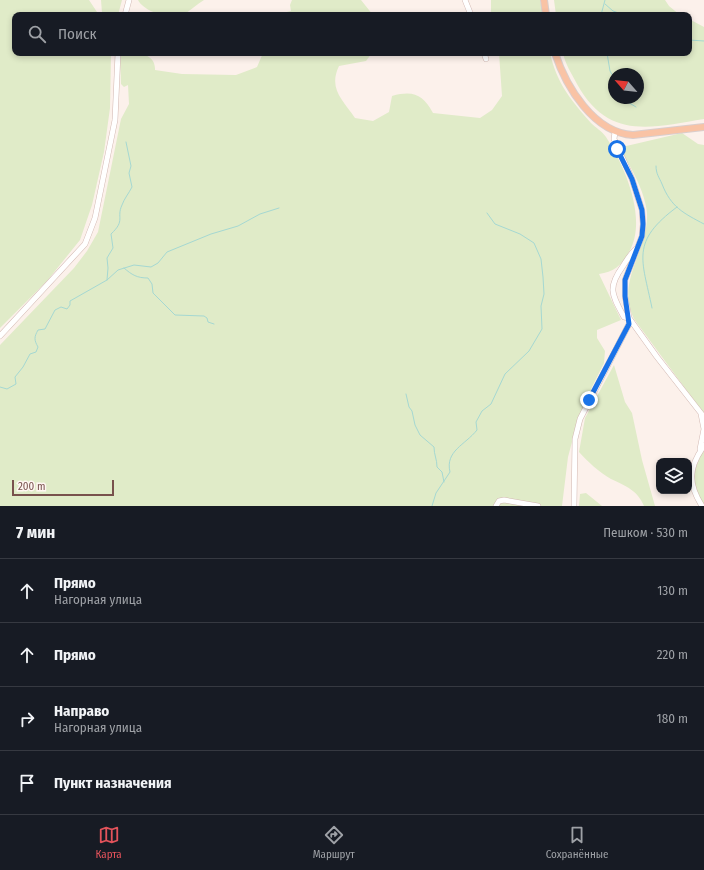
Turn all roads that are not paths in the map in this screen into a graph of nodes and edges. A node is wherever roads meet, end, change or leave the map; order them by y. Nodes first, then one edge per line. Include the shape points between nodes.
1 (129, 0) edge
2 (465, 0) edge
3 (544, 0) edge
4 (126, 12) edge
5 (470, 12) edge
6 (546, 12) edge
7 (118, 56) edge
8 (485, 56) edge
9 (556, 56) edge
10 (486, 59) dead end
11 (704, 127) edge
12 (615, 132) junction
13 (638, 247) junction
14 (629, 318) junction
15 (0, 336) edge
16 (702, 415) edge
17 (704, 429) edge
18 (704, 446) edge
19 (699, 453) junction
20 (496, 506) edge
21 (538, 506) edge
22 (574, 506) edge
23 (702, 506) edge

1 - 4 street
2 - 5 street
3 - 6 main road
7 - 15 street via 115,120 95,218 85,244
8 - 10 street
9 - 12 main road via 565,81 578,99 606,127
11 - 12 main road via 633,136
12 - 13 street via 617,149 632,179 642,210 643,224
13 - 14 street via 625,280
13 - 14 street via 630,254 614,278 612,287 624,317
14 - 16 street
14 - 22 street via 625,334 580,419 575,447
16 - 17 street
17 - 19 street
18 - 19 street
19 - 23 street via 692,469 691,484
20 - 21 street via 499,501 504,500

